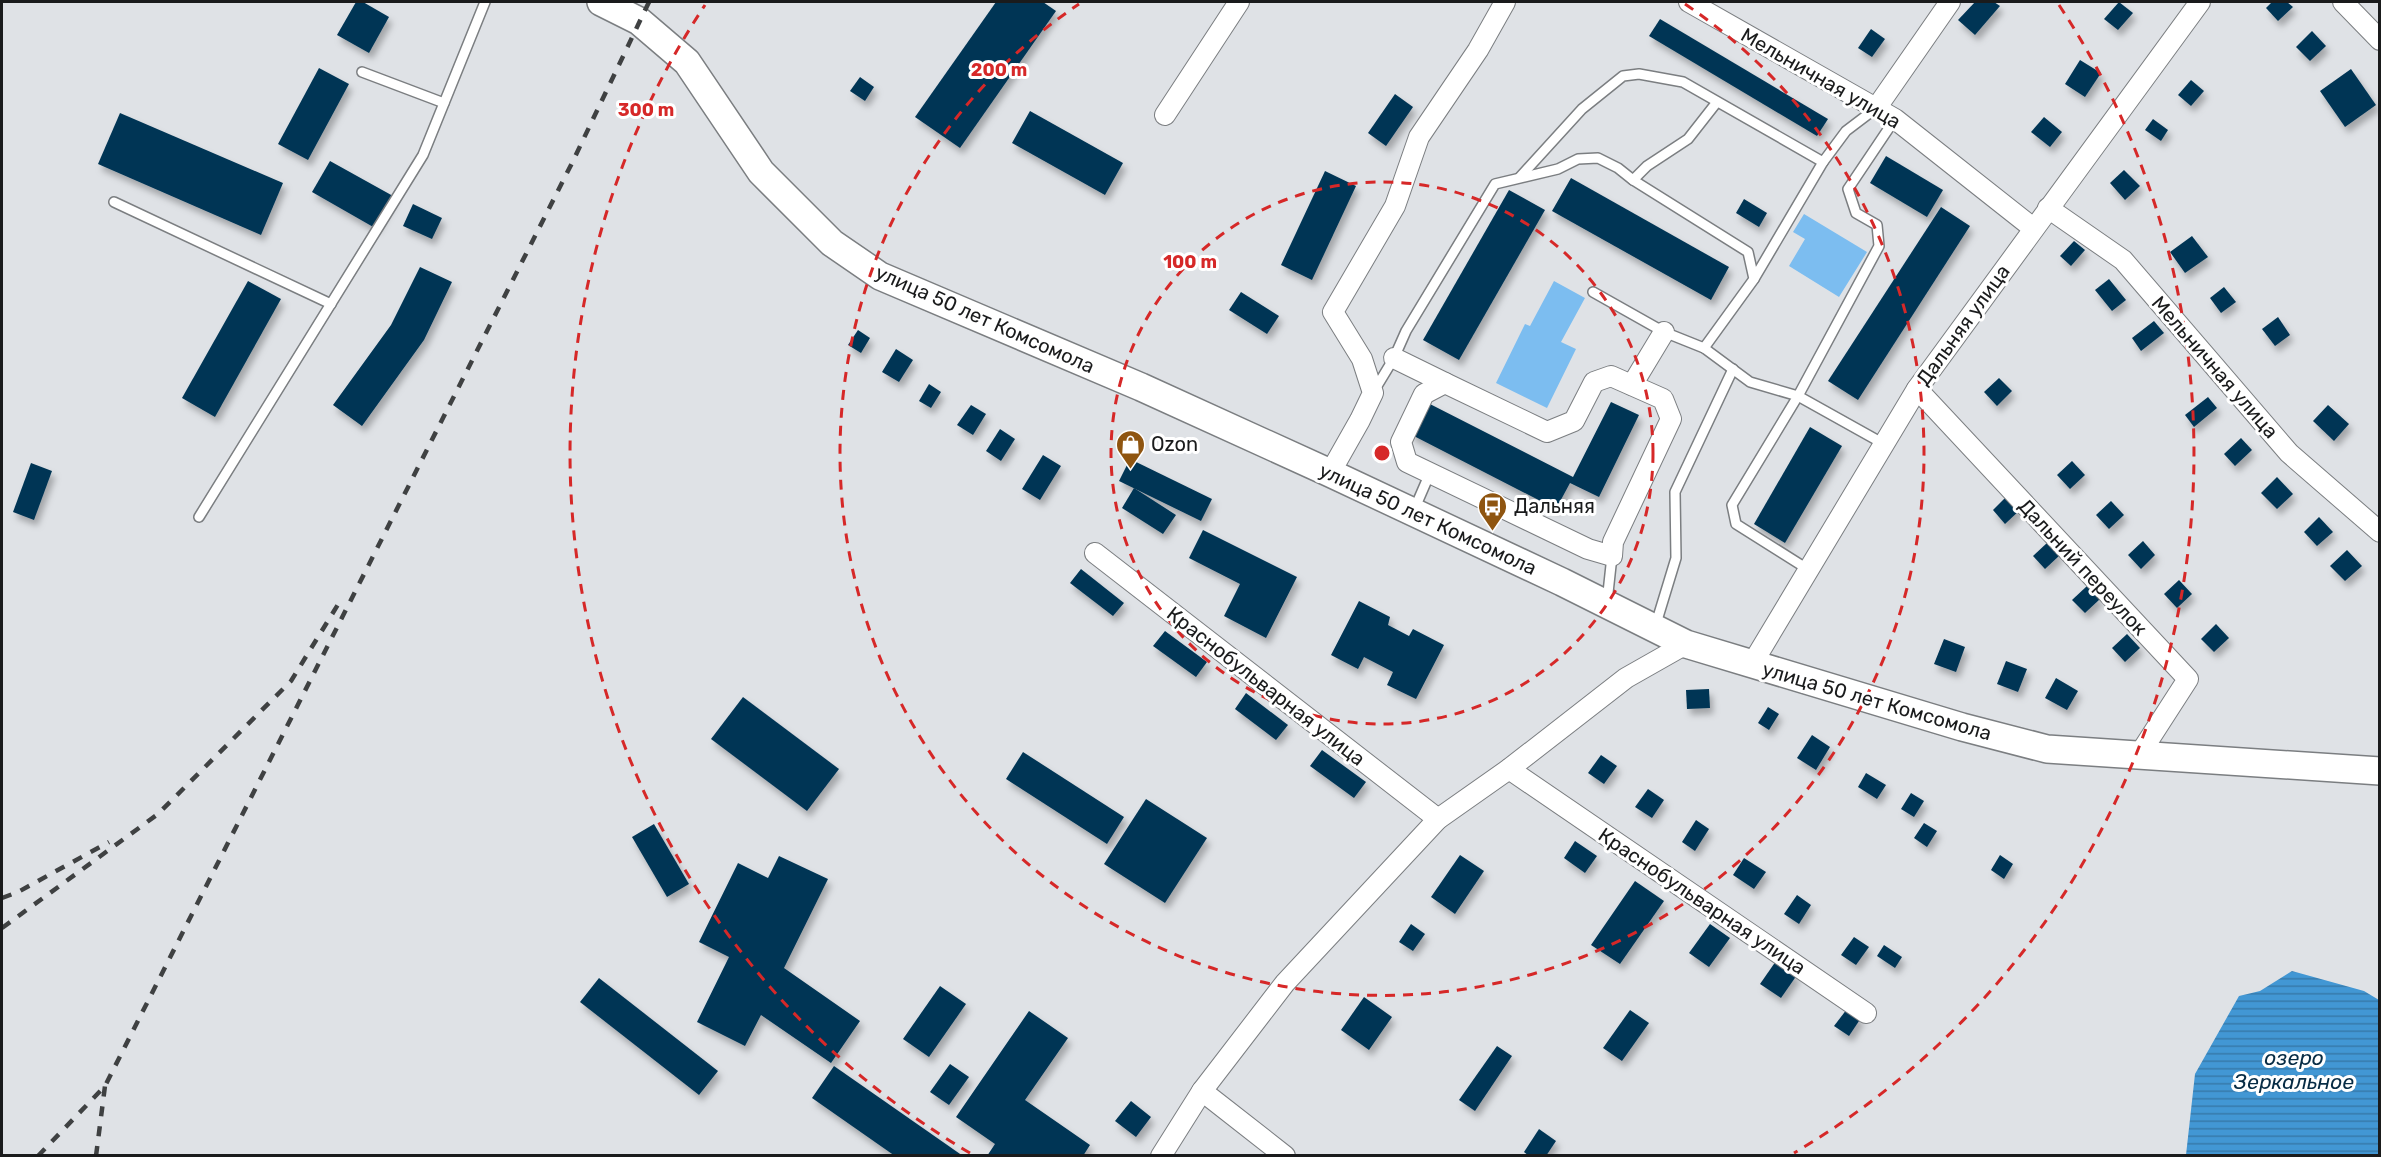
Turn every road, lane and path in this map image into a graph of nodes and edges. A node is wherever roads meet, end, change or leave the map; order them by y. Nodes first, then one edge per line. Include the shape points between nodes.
1 (485, 2) edge
2 (601, 2) edge
3 (1239, 2) edge
4 (1505, 2) edge
5 (1694, 2) edge
6 (1950, 2) edge
7 (2200, 2) edge
8 (2343, 2) edge
9 (2379, 40) edge
10 (362, 72) dead end
11 (1717, 102) junction
12 (444, 103) junction
13 (1877, 107) junction
14 (1165, 115) dead end
15 (1895, 119) junction
16 (1822, 162) junction
17 (1520, 177) junction
18 (1633, 180) junction
19 (114, 202) dead end
20 (2048, 208) junction
21 (2032, 228) junction
22 (1754, 279) junction
23 (1593, 292) dead end
24 (331, 304) junction
25 (1664, 332) junction
26 (1704, 348) junction
27 (1394, 358) junction
28 (1733, 369) junction
29 (1445, 383) junction
30 (1632, 385) junction
31 (1917, 389) junction
32 (1373, 393) junction
33 (1798, 396) junction
34 (1884, 444) junction
35 (1330, 473) junction
36 (1430, 473) junction
37 (1413, 512) junction
38 (199, 517) dead end
39 (2379, 532) edge
40 (1095, 553) dead end
41 (1612, 556) junction
42 (1809, 570) junction
43 (1607, 605) junction
44 (1655, 628) junction
45 (1686, 644) junction
46 (1752, 664) junction
47 (2139, 755) junction
48 (1509, 769) junction
49 (2379, 771) edge
50 (1438, 819) junction
51 (1866, 1013) dead end
52 (1202, 1091) junction
53 (1161, 1155) edge
54 (1285, 1155) edge

1 - 12 lane
2 - 35 street, улица 50 лет Комсомола via 639,21 687,62 761,172 832,243 880,276
3 - 14 street
4 - 32 street via 1478,50 1419,137 1395,206 1334,312 1362,359
5 - 13 street, Мельничная улица
6 - 13 street
7 - 20 street, Дальняя улица
8 - 9 street
10 - 12 lane
11 - 16 lane
11 - 17 lane via 1683,82 1639,74 1623,76 1582,109
11 - 18 lane via 1688,139
12 - 24 lane via 423,155
13 - 15 street, Мельничная улица
13 - 16 lane via 1846,131
15 - 21 street, Мельничная улица
15 - 33 lane via 1848,189 1856,213 1877,225 1879,246
16 - 22 lane
17 - 18 lane via 1558,169 1578,159 1598,158
17 - 27 lane via 1495,184 1406,331
18 - 22 lane via 1748,252
19 - 24 lane
20 - 21 street, Дальняя улица
20 - 39 street, Мельничная улица via 2123,260 2289,453
21 - 31 street, Дальняя улица
22 - 26 lane
23 - 25 lane
24 - 38 lane
25 - 26 lane
25 - 30 street
26 - 28 lane
27 - 29 street
27 - 32 lane
28 - 33 lane via 1750,382
28 - 44 lane via 1675,492 1676,558
29 - 30 street via 1547,432 1574,421 1594,382 1611,376
29 - 36 street via 1424,394 1401,442 1407,462
30 - 41 street via 1663,399 1671,418 1613,542
31 - 34 street, Дальняя улица
31 - 47 street, Дальний переулок via 2188,679
32 - 35 street
33 - 34 lane
33 - 42 lane via 1732,505 1736,524
34 - 42 street, Дальняя улица
35 - 37 street, улица 50 лет Комсомола
36 - 37 lane
36 - 41 street via 1588,549
37 - 43 street, улица 50 лет Комсомола
40 - 50 street, Краснобульварная улица
41 - 43 lane
42 - 46 street, Дальняя улица
43 - 44 street, улица 50 лет Комсомола
44 - 45 street, улица 50 лет Комсомола
45 - 46 street, улица 50 лет Комсомола
45 - 48 street via 1626,678
46 - 47 street, улица 50 лет Комсомола via 2047,749
47 - 49 street, улица 50 лет Комсомола
48 - 50 street
48 - 51 street, Краснобульварная улица
50 - 52 street via 1285,983
52 - 53 street
52 - 54 street

